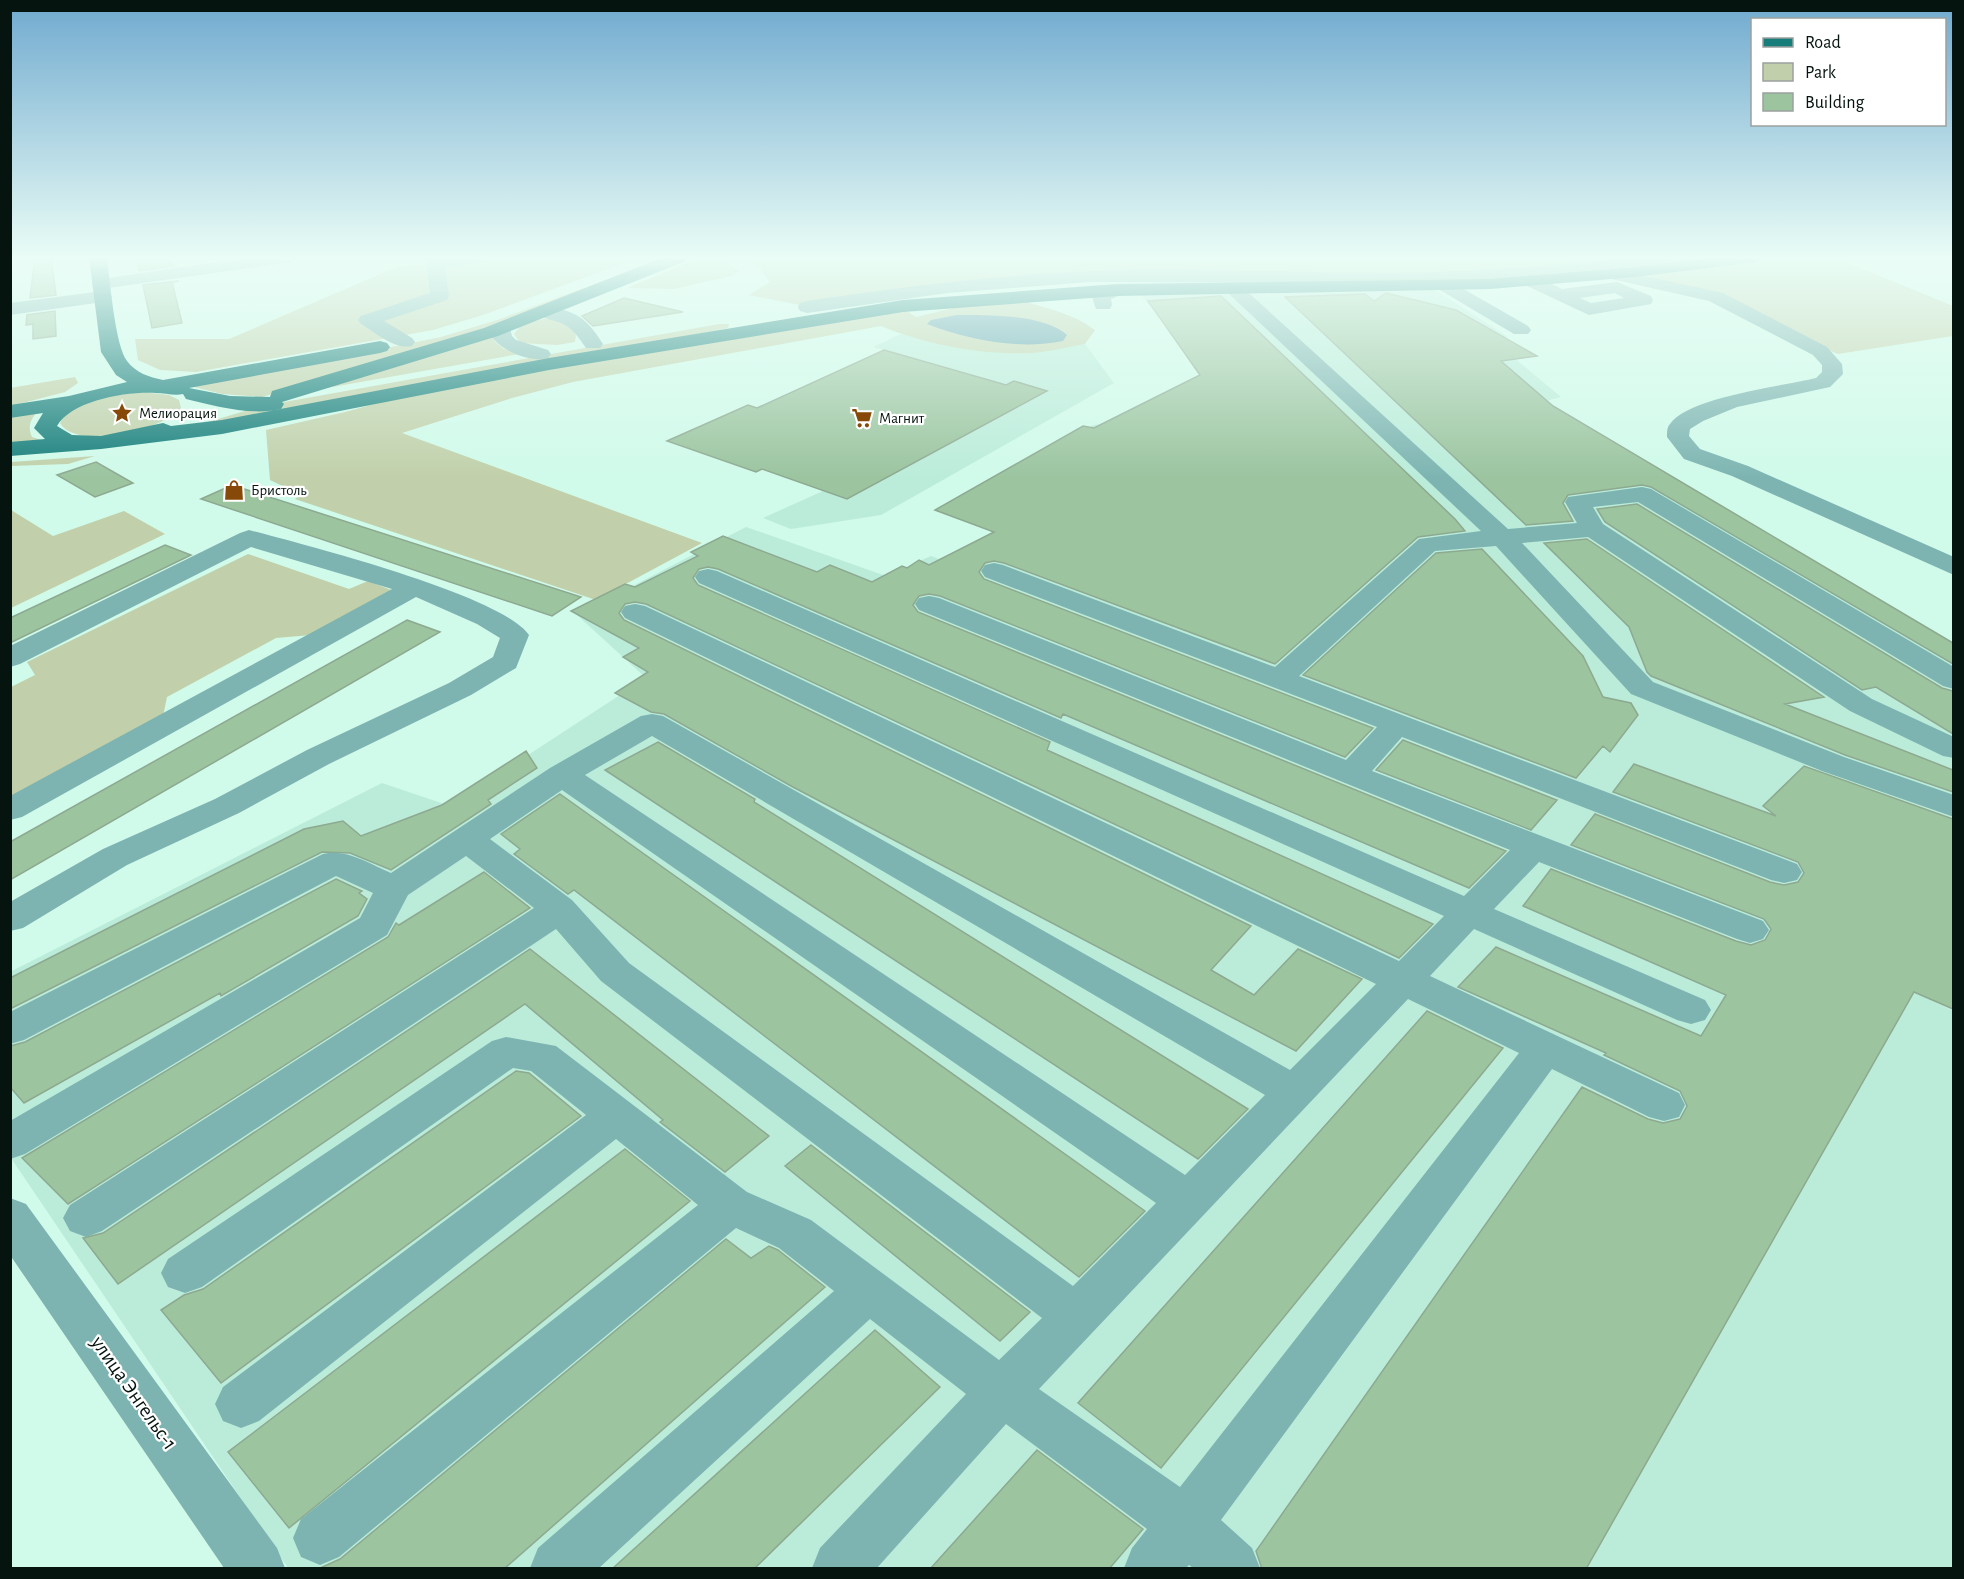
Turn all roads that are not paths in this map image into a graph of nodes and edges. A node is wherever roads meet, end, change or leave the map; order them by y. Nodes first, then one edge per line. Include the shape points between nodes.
1 (108, 331) edge
2 (386, 331) edge
3 (450, 331) edge
4 (494, 331) edge
5 (502, 331) edge
6 (586, 331) edge
7 (670, 331) edge
8 (744, 331) edge
9 (1281, 331) edge
10 (1781, 331) edge
11 (405, 342) junction
12 (593, 344) junction
13 (111, 352) junction
14 (541, 354) junction
15 (157, 387) junction
16 (194, 394) junction
17 (80, 399) junction
18 (252, 404) junction
19 (10, 412) edge
20 (153, 433) junction
21 (87, 442) junction
22 (10, 449) edge
23 (1593, 529) junction
24 (1503, 537) junction
25 (1953, 567) edge
26 (994, 571) dead end
27 (708, 577) dead end
28 (413, 588) junction
29 (929, 604) dead end
30 (635, 612) dead end
31 (10, 658) edge
32 (1279, 679) junction
33 (1953, 680) edge
34 (1397, 724) junction
35 (1953, 748) edge
36 (1351, 774) junction
37 (562, 775) junction
38 (1953, 807) edge
39 (10, 810) edge
40 (468, 840) junction
41 (1533, 847) junction
42 (1784, 872) dead end
43 (394, 888) junction
44 (559, 909) junction
45 (1469, 913) junction
46 (10, 919) edge
47 (1750, 930) dead end
48 (1405, 979) junction
49 (1691, 1010) dead end
50 (10, 1030) edge
51 (1545, 1048) junction
52 (1295, 1092) junction
53 (1664, 1105) dead end
54 (616, 1115) junction
55 (10, 1142) edge
56 (1188, 1201) junction
57 (731, 1205) junction
58 (10, 1217) edge
59 (86, 1218) dead end
60 (185, 1273) dead end
61 (868, 1290) junction
62 (1076, 1316) junction
63 (1002, 1392) junction
64 (241, 1404) dead end
65 (1185, 1523) junction
66 (320, 1538) dead end
67 (257, 1569) edge
68 (558, 1569) edge
69 (840, 1569) edge
70 (1152, 1569) edge
71 (1232, 1569) edge

1 - 13 main road
2 - 11 street
3 - 11 main road
4 - 18 main road
5 - 14 street via 509,344
6 - 12 street
7 - 12 main road
8 - 20 main road via 222,427
9 - 24 street
10 - 25 street via 1820,351 1832,364 1833,374 1823,383 1694,415 1679,426 1678,437 1692,454 1740,471
11 - 15 main road
12 - 14 main road
13 - 15 main road via 126,374
13 - 17 main road via 99,380
14 - 18 main road via 324,399
15 - 16 main road
15 - 17 main road via 115,390
16 - 18 main road
16 - 20 main road via 199,402 195,411 183,421
17 - 19 main road
17 - 21 main road via 48,418 45,428 51,435
18 - 20 main road
20 - 21 main road
21 - 22 main road
23 - 24 street
23 - 33 street via 1577,502 1642,494
23 - 35 street via 1861,705
24 - 32 street via 1428,544
24 - 38 street via 1642,688
26 - 32 street
27 - 45 street
28 - 31 street via 249,538
28 - 39 street
28 - 46 street via 492,619 515,635 506,662 228,806 115,857
29 - 36 street
30 - 48 street
32 - 34 street
34 - 36 street
34 - 42 street
36 - 41 street
37 - 40 street
37 - 52 street via 652,723
37 - 56 street
40 - 43 street
40 - 44 street
41 - 45 street
41 - 47 street
43 - 50 street via 334,862
43 - 55 street via 374,926
44 - 59 street
44 - 62 street via 615,972
45 - 48 street
45 - 49 street
48 - 51 street
48 - 52 street
51 - 53 street
51 - 65 street
52 - 56 street
54 - 57 street
54 - 60 street via 542,1057 506,1052
54 - 64 street
56 - 62 street
57 - 61 street via 795,1234
57 - 66 street
58 - 67 street, улица Энгельс-1
61 - 63 street
61 - 68 street
62 - 63 street
63 - 65 street
63 - 69 street
65 - 70 street
65 - 71 street

